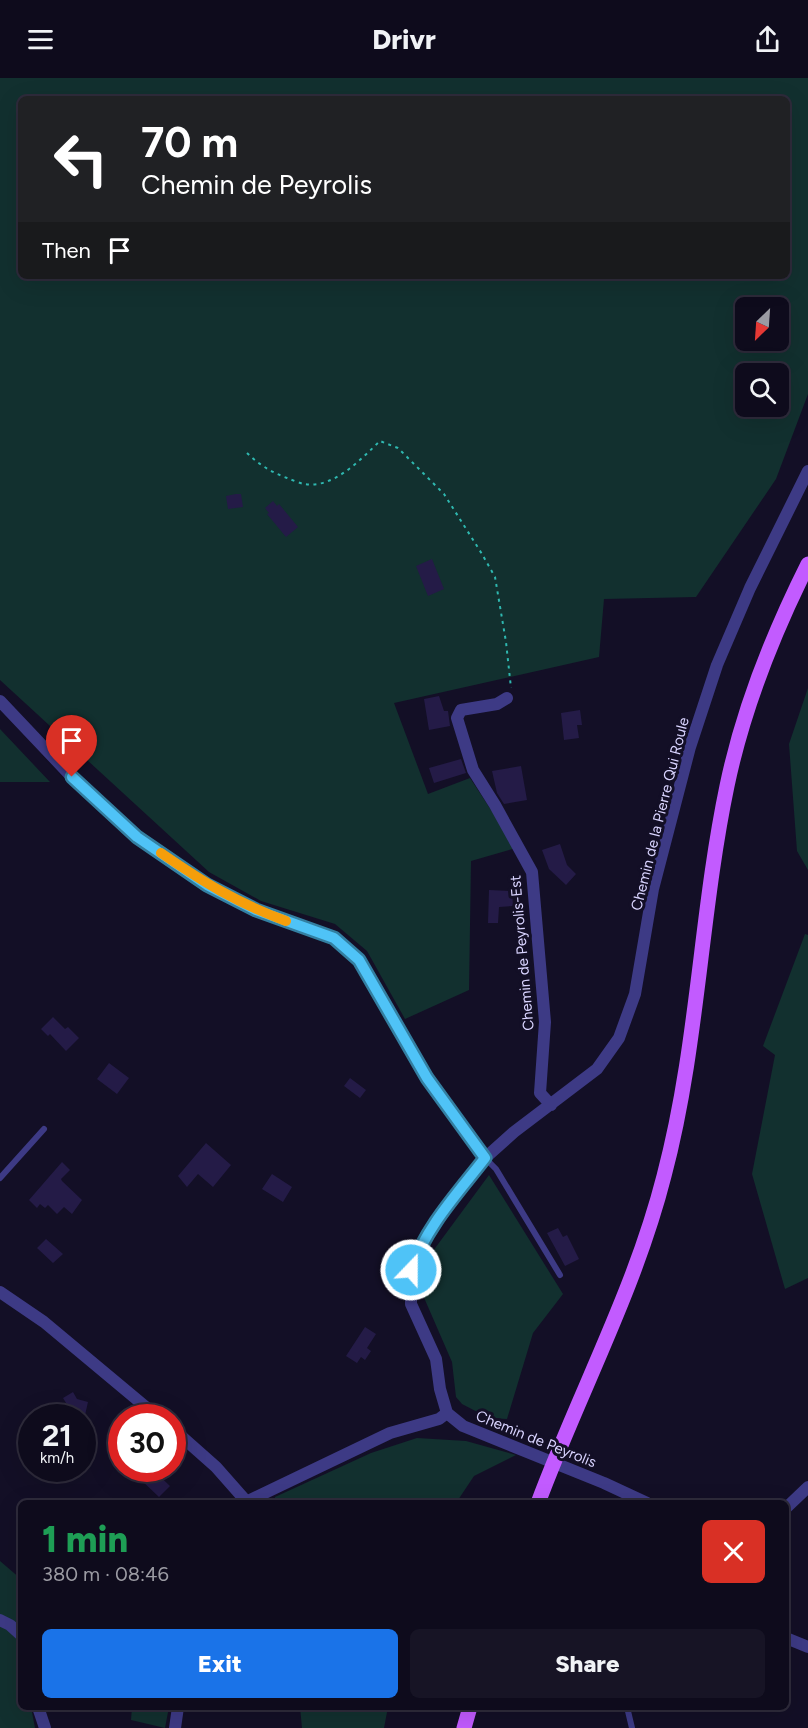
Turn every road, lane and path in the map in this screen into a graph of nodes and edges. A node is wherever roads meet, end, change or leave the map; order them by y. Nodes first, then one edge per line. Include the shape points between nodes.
1 (247, 453) dead end
2 (808, 471) edge
3 (808, 564) edge
4 (507, 698) joint
5 (0, 701) edge
6 (550, 1105) junction
7 (44, 1128) dead end
8 (485, 1158) junction
9 (0, 1178) edge
10 (560, 1275) dead end
11 (0, 1292) edge
12 (142, 1404) edge
13 (447, 1413) junction
14 (186, 1441) edge
15 (808, 1487) edge
16 (259, 1499) edge
17 (243, 1500) edge
18 (539, 1500) edge
19 (641, 1500) edge
20 (789, 1505) edge
21 (0, 1620) edge
22 (18, 1632) edge
23 (789, 1639) edge
24 (808, 1647) edge
25 (39, 1710) edge
26 (178, 1710) edge
27 (469, 1710) edge
28 (628, 1710) edge
29 (45, 1728) edge
30 (176, 1728) edge
31 (464, 1728) edge
32 (632, 1728) edge

1 - 4 path via 278,475 305,485 328,481 355,465 380,441 398,448 444,494 495,577 512,685
2 - 6 street, Chemin de la Pierre Qui Roule via 717,665 690,747 653,889 635,994 619,1038 597,1069
3 - 18 main road via 768,652 728,784 714,858 693,1024 664,1176 642,1250
4 - 6 street, Chemin de Peyrolis-Est via 497,704 461,710 458,718 473,770 532,872 545,1022 540,1093
5 - 8 street via 72,777 137,837 207,885 256,910 334,938 359,960 427,1078
6 - 8 street, Chemin de la Pierre Qui Roule
7 - 9 lane
8 - 10 lane via 496,1169
8 - 13 street via 434,1223 411,1270 411,1304 436,1359
11 - 12 street via 44,1322
13 - 16 street via 439,1419 390,1433
13 - 19 street, Chemin de Peyrolis via 463,1426
14 - 17 street
15 - 20 street
21 - 22 street
23 - 24 street
25 - 29 street
26 - 30 street
27 - 31 main road
28 - 32 lane

